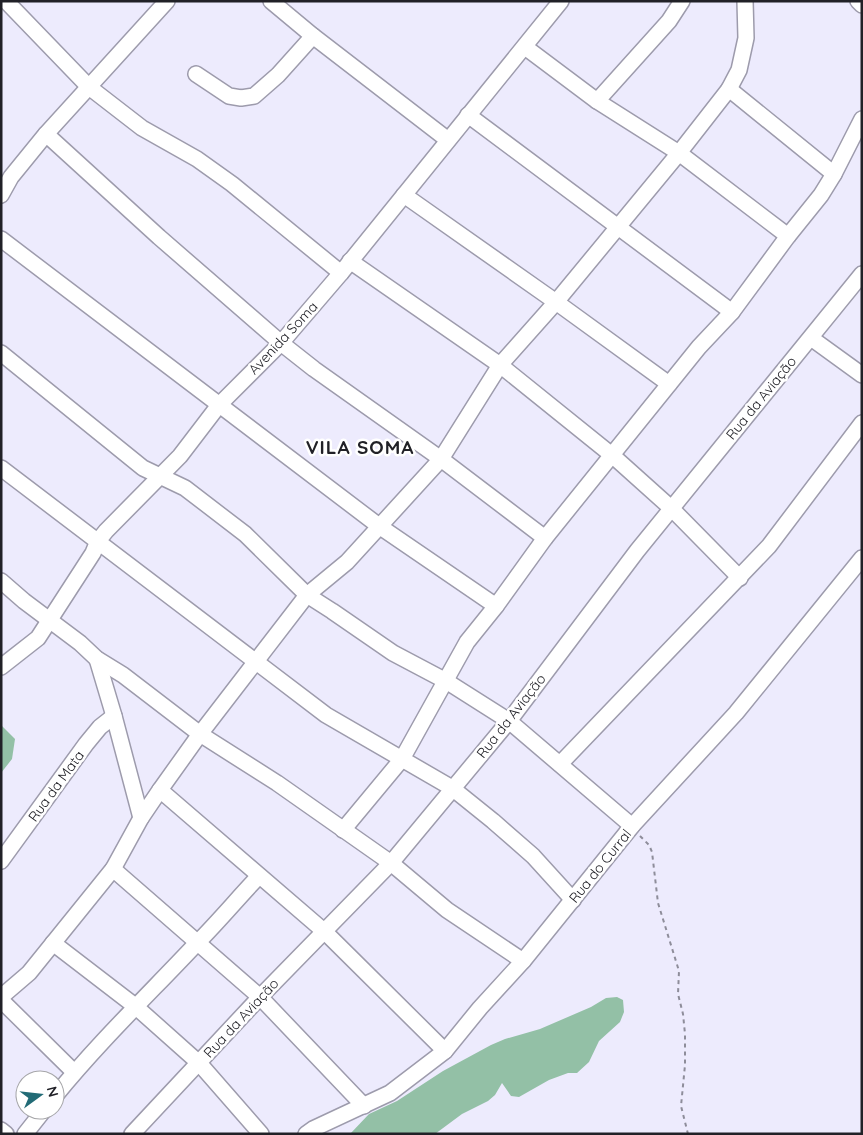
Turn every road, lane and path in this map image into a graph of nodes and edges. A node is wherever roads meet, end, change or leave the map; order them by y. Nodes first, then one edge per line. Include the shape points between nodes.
1 (6, 1) edge
2 (167, 1) edge
3 (271, 1) edge
4 (561, 1) edge
5 (682, 1) edge
6 (745, 1) edge
7 (858, 1) edge
8 (862, 5) edge
9 (313, 36) junction
10 (525, 46) junction
11 (196, 74) dead end
12 (89, 86) junction
13 (729, 89) junction
14 (597, 101) junction
15 (468, 115) junction
16 (862, 119) edge
17 (46, 134) junction
18 (448, 140) junction
19 (679, 153) junction
20 (834, 174) junction
21 (1, 195) edge
22 (404, 195) junction
23 (618, 227) junction
24 (788, 236) junction
25 (1, 239) edge
26 (345, 267) junction
27 (862, 274) edge
28 (556, 302) junction
29 (732, 312) junction
30 (811, 338) junction
31 (281, 343) junction
32 (1, 354) edge
33 (500, 365) junction
34 (862, 374) edge
35 (669, 384) junction
36 (219, 405) junction
37 (862, 423) edge
38 (612, 456) junction
39 (441, 459) junction
40 (1, 468) edge
41 (160, 476) junction
42 (671, 508) junction
43 (379, 526) junction
44 (545, 538) junction
45 (98, 541) junction
46 (862, 558) edge
47 (740, 578) junction
48 (1, 581) edge
49 (307, 595) junction
50 (496, 606) junction
51 (50, 619) junction
52 (97, 659) junction
53 (256, 662) junction
54 (1, 667) edge
55 (446, 681) junction
56 (114, 716) junction
57 (509, 722) junction
58 (200, 734) junction
59 (402, 759) junction
60 (560, 764) junction
61 (452, 788) junction
62 (160, 790) junction
63 (141, 818) junction
64 (632, 826) junction
65 (343, 830) junction
66 (1, 861) edge
67 (391, 863) junction
68 (113, 869) junction
69 (259, 876) junction
70 (573, 900) junction
71 (325, 932) junction
72 (53, 943) junction
73 (198, 943) junction
74 (523, 961) junction
75 (260, 997) junction
76 (1, 998) edge
77 (135, 1006) junction
78 (445, 1051) junction
79 (199, 1063) junction
80 (74, 1072) junction
81 (65, 1083) edge
82 (364, 1106) junction
83 (36, 1120) edge
84 (1, 1130) edge
85 (6, 1134) edge
86 (24, 1134) edge
87 (132, 1134) edge
88 (260, 1134) edge
89 (306, 1134) edge
90 (688, 1134) edge

1 - 12 street
2 - 12 street
3 - 9 street
4 - 10 street, Avenida Soma
5 - 14 street via 669,21
6 - 13 street via 746,38 739,70
7 - 8 street
9 - 11 street via 254,96 229,96
9 - 18 street
10 - 14 street
10 - 15 street, Avenida Soma
12 - 17 street
12 - 26 street via 142,128 197,159
13 - 19 street
13 - 20 street
14 - 19 street
15 - 18 street, Avenida Soma
15 - 23 street
16 - 20 street
17 - 21 street via 11,177
17 - 31 street
18 - 22 street, Avenida Soma
19 - 23 street
19 - 24 street
20 - 24 street via 822,195
22 - 26 street, Avenida Soma
22 - 28 street
23 - 28 street
23 - 29 street
24 - 29 street
25 - 36 street
26 - 31 street, Avenida Soma
26 - 33 street
27 - 30 street, Rua da Aviação
28 - 33 street
28 - 35 street
29 - 35 street
30 - 34 street
30 - 42 street, Rua da Aviação
31 - 36 street, Avenida Soma
31 - 39 street
32 - 41 street via 143,468
33 - 38 street
33 - 39 street
35 - 38 street
36 - 41 street, Avenida Soma via 180,456
36 - 43 street
37 - 47 street via 769,546
38 - 42 street
38 - 44 street
39 - 43 street
39 - 44 street
40 - 45 street
41 - 45 street, Avenida Soma
41 - 49 street via 184,488 245,534
42 - 47 street
42 - 57 street, Rua da Aviação
43 - 49 street via 346,562
43 - 50 street
44 - 50 street
45 - 51 street, Avenida Soma
45 - 53 street
46 - 64 street, Rua do Curral via 736,713
47 - 60 street
48 - 51 street
49 - 53 street
49 - 55 street via 393,653
50 - 55 street via 467,642
51 - 52 street
51 - 54 street, Avenida Soma via 38,638
52 - 56 street
52 - 58 street
53 - 58 street
53 - 59 street via 326,715
55 - 57 street
55 - 59 street
56 - 63 street
56 - 66 street, Rua da Mata via 86,744
57 - 60 street
57 - 61 street, Rua da Aviação
58 - 62 street
58 - 65 street
59 - 61 street
59 - 65 street
60 - 64 street
61 - 67 street, Rua da Aviação
61 - 70 street via 533,856
62 - 63 street
62 - 69 street
63 - 68 street
64 - 70 street, Rua do Curral
64 - 90 path via 652,852 658,903 679,971 678,994 685,1034 681,1106
65 - 67 street
67 - 71 street, Rua da Aviação
67 - 74 street via 447,910
68 - 72 street
68 - 73 street
69 - 71 street
69 - 73 street
70 - 74 street, Rua do Curral
71 - 75 street, Rua da Aviação
71 - 78 street
72 - 76 street via 29,973
72 - 77 street
73 - 75 street
73 - 77 street
74 - 78 street, Rua do Curral
75 - 79 street, Rua da Aviação
75 - 82 street
76 - 80 street
77 - 79 street
77 - 80 street
78 - 82 street, Rua do Curral via 390,1093
79 - 87 street, Rua da Aviação
79 - 88 street
80 - 81 street
82 - 89 street, Rua do Curral
83 - 86 street
84 - 85 street

